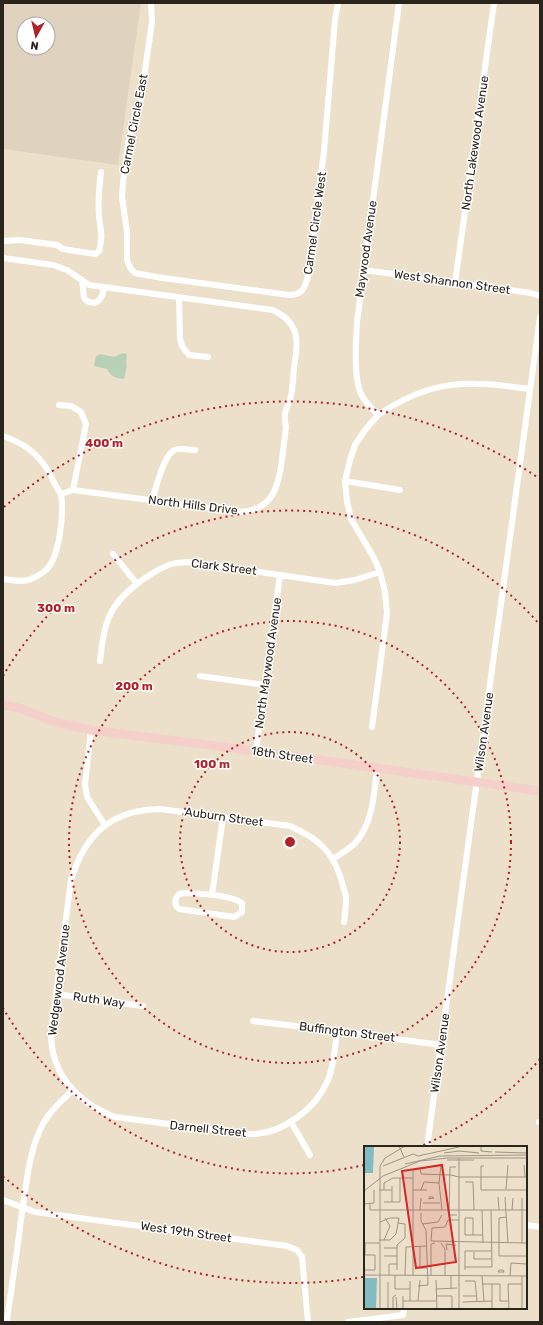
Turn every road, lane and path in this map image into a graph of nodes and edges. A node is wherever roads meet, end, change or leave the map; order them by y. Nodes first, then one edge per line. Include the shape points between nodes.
1 (151, 3) edge
2 (338, 3) edge
3 (400, 3) edge
4 (494, 3) edge
5 (101, 172) dead end
6 (3, 241) edge
7 (3, 258) edge
8 (130, 269) joint
9 (364, 270) junction
10 (82, 280) junction
11 (455, 283) junction
12 (104, 287) junction
13 (540, 296) edge
14 (178, 297) junction
15 (540, 317) edge
16 (208, 357) dead end
17 (529, 389) junction
18 (58, 405) dead end
19 (378, 415) junction
20 (3, 436) edge
21 (195, 450) dead end
22 (345, 481) junction
23 (73, 490) junction
24 (400, 490) dead end
25 (61, 494) junction
26 (152, 500) junction
27 (113, 554) dead end
28 (380, 572) junction
29 (280, 575) junction
30 (3, 579) edge
31 (137, 584) junction
32 (100, 661) dead end
33 (200, 676) dead end
34 (265, 685) junction
35 (3, 705) edge
36 (372, 727) dead end
37 (91, 730) junction
38 (256, 751) junction
39 (377, 769) junction
40 (477, 782) junction
41 (540, 791) edge
42 (223, 817) junction
43 (105, 825) junction
44 (333, 859) junction
45 (212, 895) junction
46 (344, 922) dead end
47 (56, 994) junction
48 (143, 1006) dead end
49 (253, 1021) dead end
50 (337, 1031) junction
51 (441, 1045) junction
52 (73, 1090) junction
53 (292, 1122) junction
54 (427, 1146) edge
55 (310, 1155) dead end
56 (3, 1200) edge
57 (23, 1208) junction
58 (527, 1225) edge
59 (540, 1227) edge
60 (404, 1309) edge
61 (8, 1322) edge
62 (308, 1322) edge
63 (348, 1322) edge

1 - 8 street, Carmel Circle East via 152,22 141,99 128,144 123,182 127,260
2 - 8 street, Carmel Circle West via 324,156 305,287 296,295 290,295 163,278 135,273
3 - 9 street, Maywood Avenue
4 - 11 street, North Lakewood Avenue
5 - 6 street via 99,217 102,234 99,251 94,254 63,249 57,245 20,240
7 - 10 street, North Hills Drive via 53,265
9 - 11 street, West Shannon Street
9 - 19 street, Maywood Avenue via 357,322 357,372 362,396
10 - 12 street, North Hills Drive via 89,285
10 - 12 street via 84,296 92,303 101,299
11 - 13 street, West Shannon Street
12 - 14 street, North Hills Drive
14 - 16 street via 182,346 189,355
14 - 26 street, North Hills Drive via 265,308 280,314 294,329 297,339 291,394 284,414 286,426 278,485 259,507 241,512
15 - 17 street, Wilson Avenue
17 - 19 street via 498,384 459,383 413,394
17 - 40 street, Wilson Avenue
18 - 23 street via 70,406 81,412 86,424
19 - 22 street via 355,445
20 - 25 street via 14,440 38,457
21 - 26 street via 173,450 167,457
22 - 24 street
22 - 28 street via 351,519
23 - 25 street, North Hills Drive
23 - 26 street, North Hills Drive
25 - 30 street via 56,550 51,563 46,570 30,580
27 - 31 street
28 - 29 street, Clark Street via 335,583
28 - 36 street via 387,613
29 - 31 street, Clark Street via 190,562 169,564
29 - 34 street, North Maywood Avenue
31 - 32 street, Clark Street via 122,596 112,610 102,638
33 - 34 street
34 - 38 street, North Maywood Avenue
35 - 37 main road, 18th Street
37 - 38 main road, 18th Street
37 - 43 street via 85,784 87,797
38 - 39 main road, 18th Street
39 - 40 main road, 18th Street
39 - 44 street via 371,811 364,830 355,843
40 - 41 main road, 18th Street
40 - 51 street, Wilson Avenue
42 - 43 street, Auburn Street via 146,809 118,817
42 - 44 street, Auburn Street via 290,826 307,834
42 - 45 street
43 - 47 street, Wedgewood Avenue via 85,849 71,880
44 - 46 street via 346,896
45 - 45 street via 237,900 242,903 242,912 234,917 179,909 175,905 179,894
47 - 48 street, Ruth Way
47 - 52 street, Wedgewood Avenue via 51,1033 52,1049 59,1070
49 - 50 street, Buffington Street
50 - 51 street, Buffington Street
50 - 53 street, Darnell Street via 328,1081 309,1107
51 - 54 street, Wilson Avenue
52 - 53 street, Darnell Street via 100,1111 115,1117 257,1134
52 - 57 street via 56,1106 36,1139
53 - 55 street
56 - 57 street, West 19th Street
57 - 61 street
57 - 62 street, West 19th Street via 35,1212 287,1246 297,1250 302,1257
58 - 59 street
60 - 63 street via 402,1315

